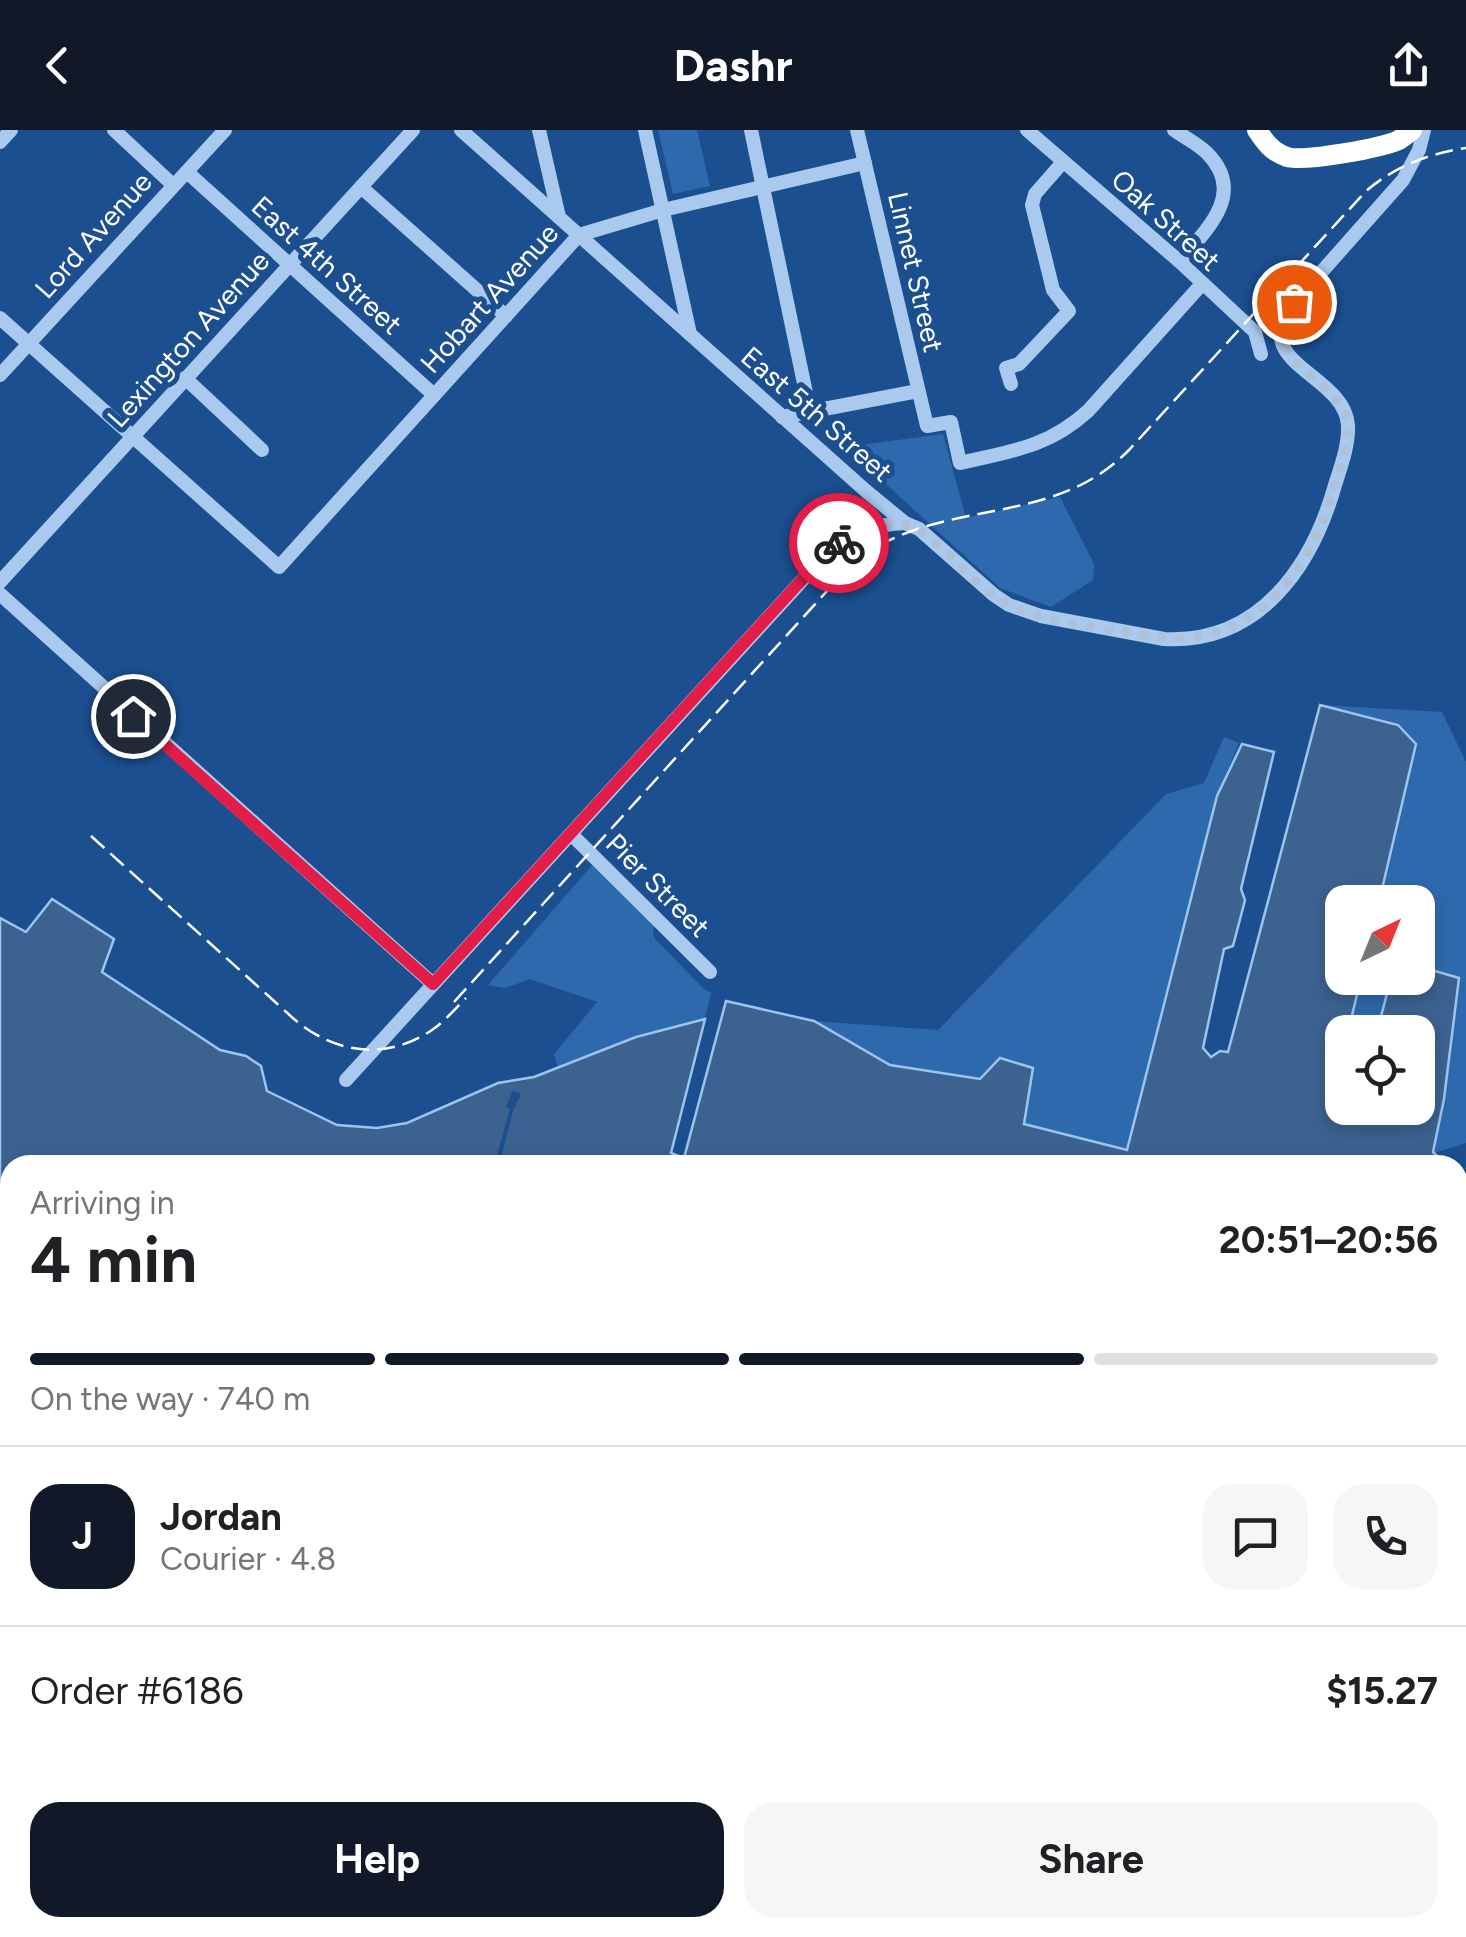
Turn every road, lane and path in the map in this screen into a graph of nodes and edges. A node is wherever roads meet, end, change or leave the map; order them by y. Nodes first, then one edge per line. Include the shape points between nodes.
1 (12, 130) edge
2 (114, 130) edge
3 (225, 130) edge
4 (414, 130) edge
5 (461, 130) edge
6 (539, 130) edge
7 (645, 130) edge
8 (751, 130) edge
9 (857, 130) edge
10 (1027, 130) edge
11 (1174, 130) edge
12 (1258, 130) edge
13 (1422, 132) edge
14 (0, 142) edge
15 (1063, 162) junction
16 (864, 163) junction
17 (187, 172) junction
18 (173, 185) junction
19 (764, 186) junction
20 (361, 187) junction
21 (663, 210) junction
22 (560, 220) junction
23 (579, 235) junction
24 (1179, 261) junction
25 (290, 264) junction
26 (1201, 284) junction
27 (506, 316) junction
28 (0, 318) edge
29 (690, 335) junction
30 (28, 344) junction
31 (1261, 354) dead end
32 (0, 374) edge
33 (185, 378) junction
34 (1011, 384) dead end
35 (918, 391) junction
36 (434, 395) junction
37 (810, 412) junction
38 (782, 418) junction
39 (132, 438) junction
40 (262, 450) dead end
41 (905, 523) junction
42 (0, 582) edge
43 (0, 594) edge
44 (572, 834) junction
45 (710, 972) dead end
46 (433, 984) junction
47 (346, 1080) dead end

1 - 14 street
2 - 18 street
3 - 17 street, Lord Avenue
4 - 20 street, Lexington Avenue
5 - 22 street, East 5th Street
6 - 22 street
7 - 21 street
8 - 19 street
9 - 16 street, Linnet Street
10 - 15 street, Oak Street
11 - 24 street via 1205,150 1224,179 1219,211
12 - 13 highway via 1276,152 1291,158
13 - 41 street, East 5th Street via 1403,180 1294,302 1281,326 1283,348 1342,405 1348,423 1316,539 1270,602 1224,629 1184,640 1040,616 994,595
15 - 24 street, Oak Street
15 - 34 street via 1032,205 1049,278 1069,310 1019,364 1006,368
16 - 19 street, Hobart Avenue
16 - 35 street, Linnet Street
17 - 18 street, Lord Avenue
17 - 25 street, East 4th Street
18 - 30 street, Lord Avenue
19 - 21 street, Hobart Avenue
19 - 37 street
20 - 25 street, Lexington Avenue
20 - 27 street
21 - 23 street, Hobart Avenue
21 - 29 street
22 - 23 street, East 5th Street
23 - 27 street, Hobart Avenue
23 - 29 street, East 5th Street
24 - 26 street, Oak Street
25 - 33 street, Lexington Avenue
25 - 36 street, East 4th Street
26 - 31 street, Oak Street via 1254,332
26 - 35 street, Linnet Street via 1088,411 1034,446 960,463 951,422 926,426
27 - 36 street, Hobart Avenue
28 - 30 street
29 - 38 street, East 5th Street
30 - 32 street, Lord Avenue
30 - 39 street
33 - 39 street, Lexington Avenue
33 - 40 street
35 - 37 street
36 - 39 street, Hobart Avenue via 279,568
37 - 38 street
38 - 41 street, East 5th Street
39 - 42 street, Lexington Avenue
41 - 44 street via 871,527 828,551
43 - 46 street
44 - 45 street, Pier Street
44 - 46 street
46 - 47 street

